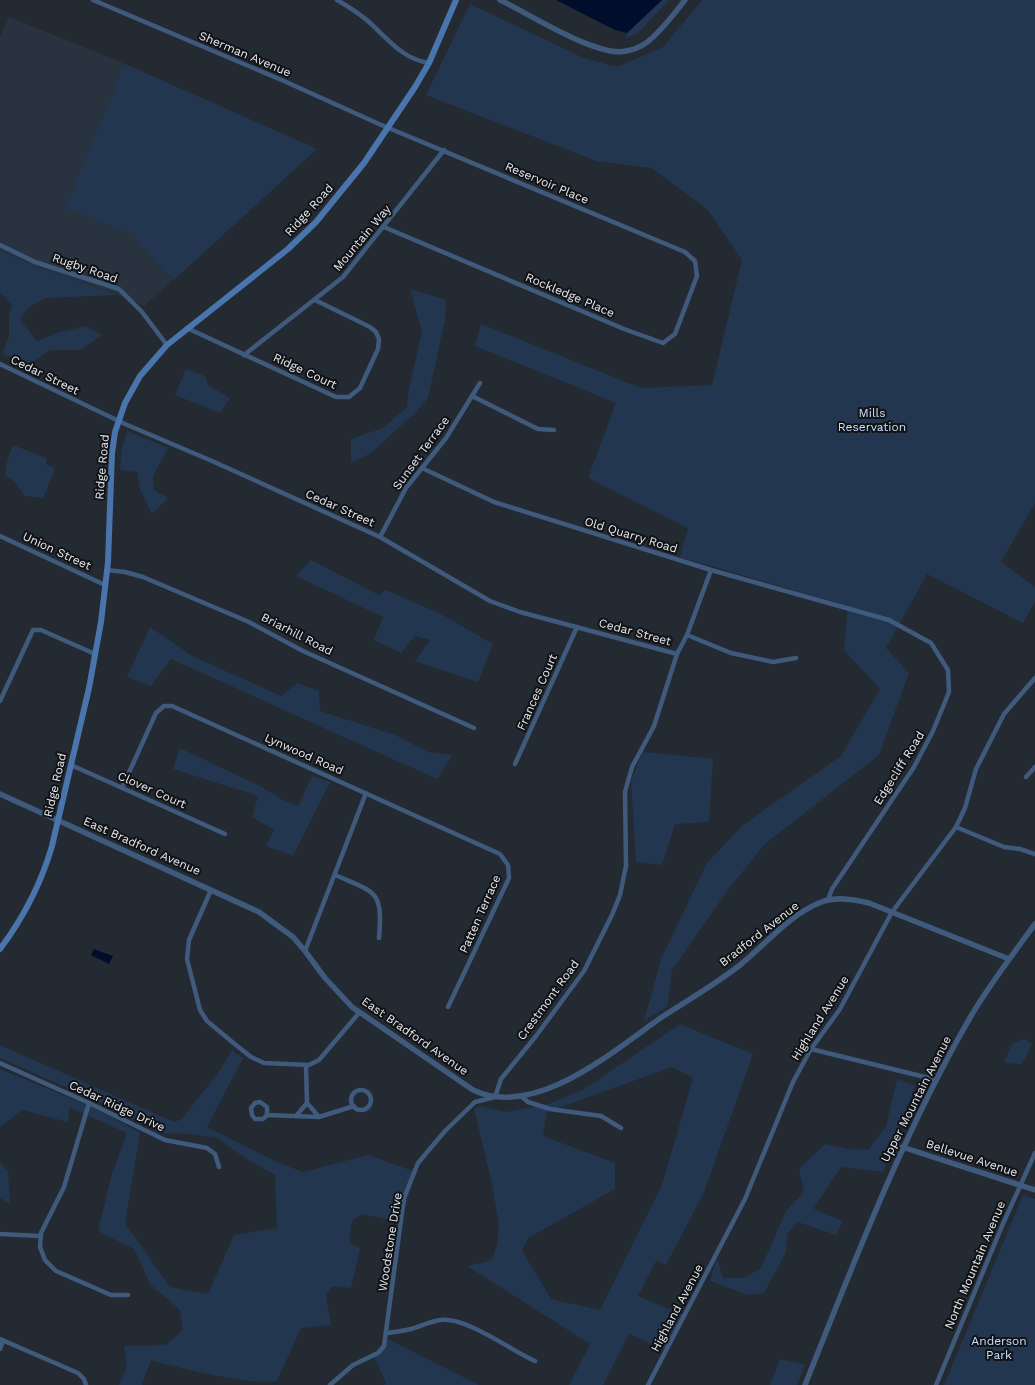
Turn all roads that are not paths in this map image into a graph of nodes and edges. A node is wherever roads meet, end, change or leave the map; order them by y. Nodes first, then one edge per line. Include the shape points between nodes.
1 (93, 0) edge
2 (337, 0) edge
3 (456, 0) edge
4 (501, 0) edge
5 (685, 0) edge
6 (429, 63) junction
7 (389, 127) junction
8 (444, 150) junction
9 (384, 227) junction
10 (0, 245) edge
11 (695, 261) joint
12 (315, 300) junction
13 (188, 328) junction
14 (167, 345) junction
15 (244, 355) junction
16 (0, 364) edge
17 (480, 383) dead end
18 (472, 396) junction
19 (118, 421) junction
20 (554, 430) dead end
21 (422, 468) junction
22 (0, 536) edge
23 (380, 537) junction
24 (107, 570) junction
25 (710, 570) junction
26 (105, 585) junction
27 (839, 605) joint
28 (577, 627) junction
29 (687, 635) junction
30 (95, 654) junction
31 (677, 654) junction
32 (796, 658) dead end
33 (1035, 678) edge
34 (0, 700) edge
35 (474, 728) dead end
36 (515, 764) dead end
37 (71, 765) junction
38 (1035, 767) edge
39 (1026, 778) dead end
40 (122, 788) junction
41 (366, 793) junction
42 (0, 794) edge
43 (58, 820) junction
44 (956, 827) junction
45 (225, 834) dead end
46 (1035, 854) edge
47 (334, 875) junction
48 (211, 890) junction
49 (828, 900) junction
50 (892, 912) junction
51 (1035, 924) edge
52 (379, 938) dead end
53 (0, 949) edge
54 (305, 951) junction
55 (1009, 959) junction
56 (448, 1007) dead end
57 (359, 1013) junction
58 (626, 1042) joint
59 (811, 1049) junction
60 (0, 1063) edge
61 (306, 1066) junction
62 (937, 1080) junction
63 (521, 1096) junction
64 (495, 1097) junction
65 (89, 1103) junction
66 (307, 1104) junction
67 (354, 1106) junction
68 (267, 1115) dead end
69 (296, 1116) junction
70 (319, 1117) junction
71 (620, 1128) dead end
72 (902, 1147) junction
73 (1035, 1153) edge
74 (219, 1167) dead end
75 (1022, 1185) junction
76 (1035, 1190) edge
77 (0, 1234) edge
78 (40, 1236) junction
79 (128, 1295) dead end
80 (387, 1333) junction
81 (2, 1340) edge
82 (0, 1348) edge
83 (535, 1361) dead end
84 (86, 1385) edge
85 (330, 1385) edge
86 (648, 1385) edge
87 (805, 1385) edge
88 (936, 1385) edge

1 - 7 street, Sherman Avenue
2 - 6 street via 360,15 402,53
3 - 6 main road, Ridge Road
4 - 5 street via 590,46 607,51 626,52 650,40
6 - 7 main road, Ridge Road
7 - 8 street, Reservoir Place
7 - 13 main road, Ridge Road via 364,163 303,236
8 - 9 street, Mountain Way
8 - 11 street, Reservoir Place via 685,252
9 - 11 street, Rockledge Place via 624,329 663,343 675,334 697,276
9 - 12 street, Mountain Way via 343,277
10 - 14 street, Rugby Road via 35,262 119,289 142,312
12 - 15 street, Mountain Way
12 - 15 street, Ridge Court via 370,327 378,336 378,349 356,393 346,398 336,397
13 - 14 main road, Ridge Road
13 - 15 street, Ridge Court
14 - 19 main road, Ridge Road via 140,376
16 - 19 street, Cedar Street
17 - 18 street, Sunset Terrace
18 - 20 street via 538,429
18 - 21 street, Sunset Terrace via 446,438
19 - 23 street, Cedar Street
19 - 24 main road, Ridge Road via 111,459
21 - 23 street, Sunset Terrace via 406,488
21 - 25 street, Old Quarry Road via 494,502
22 - 26 street, Union Street
23 - 28 street, Cedar Street via 490,601
24 - 26 main road, Ridge Road
24 - 35 street, Briarhill Road via 143,577 249,622
25 - 27 street, Old Quarry Road
25 - 29 street, Crestmont Road
26 - 30 main road, Ridge Road
27 - 49 street, Edgecliff Road via 888,620 931,643 948,670 949,692 914,767 832,889
28 - 31 street, Cedar Street
28 - 36 street, Frances Court
29 - 31 street, Crestmont Road
29 - 32 street via 731,654 773,662
30 - 34 street via 41,630 35,630 30,634
30 - 37 main road, Ridge Road
31 - 64 street, Crestmont Road via 654,726 632,767 625,792 626,866 620,895 612,915 584,971 501,1079
33 - 44 street, Highland Avenue via 1004,714 976,769 965,808
37 - 40 street, Clover Court
37 - 43 main road, Ridge Road
38 - 39 street
40 - 41 street, Lynwood Road via 156,713 161,707 170,705
40 - 45 street, Clover Court
41 - 47 street
41 - 56 street, Patten Terrace via 500,854 507,862 509,878
42 - 43 street, East Bradford Avenue
43 - 48 street, East Bradford Avenue
43 - 53 main road, Ridge Road via 49,859 38,886 18,924
44 - 46 street via 1004,847
44 - 50 street, Highland Avenue
47 - 52 street via 366,889 376,898 381,914
47 - 54 street
48 - 54 street, East Bradford Avenue via 268,918 286,931
48 - 61 street via 190,936 187,951 200,1010 210,1024 259,1061
49 - 50 street, Bradford Avenue via 858,901
49 - 58 street, Bradford Avenue via 798,915 740,965
50 - 55 street, Bradford Avenue
50 - 59 street, Highland Avenue via 840,1009
51 - 55 street, Upper Mountain Avenue
54 - 57 street, East Bradford Avenue via 325,978
55 - 62 street, Upper Mountain Avenue via 972,1015
57 - 61 street via 320,1060
57 - 64 street, East Bradford Avenue via 468,1087
58 - 63 street, East Bradford Avenue via 579,1075
59 - 62 street
59 - 86 street, Highland Avenue via 793,1082 745,1200
60 - 65 street, Cedar Ridge Drive
61 - 66 street
62 - 72 street, Upper Mountain Avenue
63 - 64 street, East Bradford Avenue
63 - 71 street via 528,1102 550,1109 602,1116
64 - 80 street, Woodstone Drive via 475,1102 445,1131 418,1163 404,1198
65 - 74 street, Cedar Ridge Drive via 165,1140 206,1148 215,1154
65 - 78 street via 64,1187
66 - 69 street
66 - 70 street
67 - 67 street via 359,1110 368,1107 371,1102 366,1091 356,1092 352,1100
67 - 70 street
68 - 69 street
69 - 70 street
72 - 75 street, Bellevue Avenue
72 - 87 street, Upper Mountain Avenue
73 - 75 street, North Mountain Avenue
75 - 76 street, Bellevue Avenue
75 - 88 street, North Mountain Avenue via 1002,1226
77 - 78 street
78 - 79 street via 42,1256 56,1271 111,1295
80 - 83 street via 440,1320 451,1320 489,1336
80 - 85 street, Woodstone Drive via 381,1351 353,1365
81 - 82 street
81 - 84 street via 78,1373

